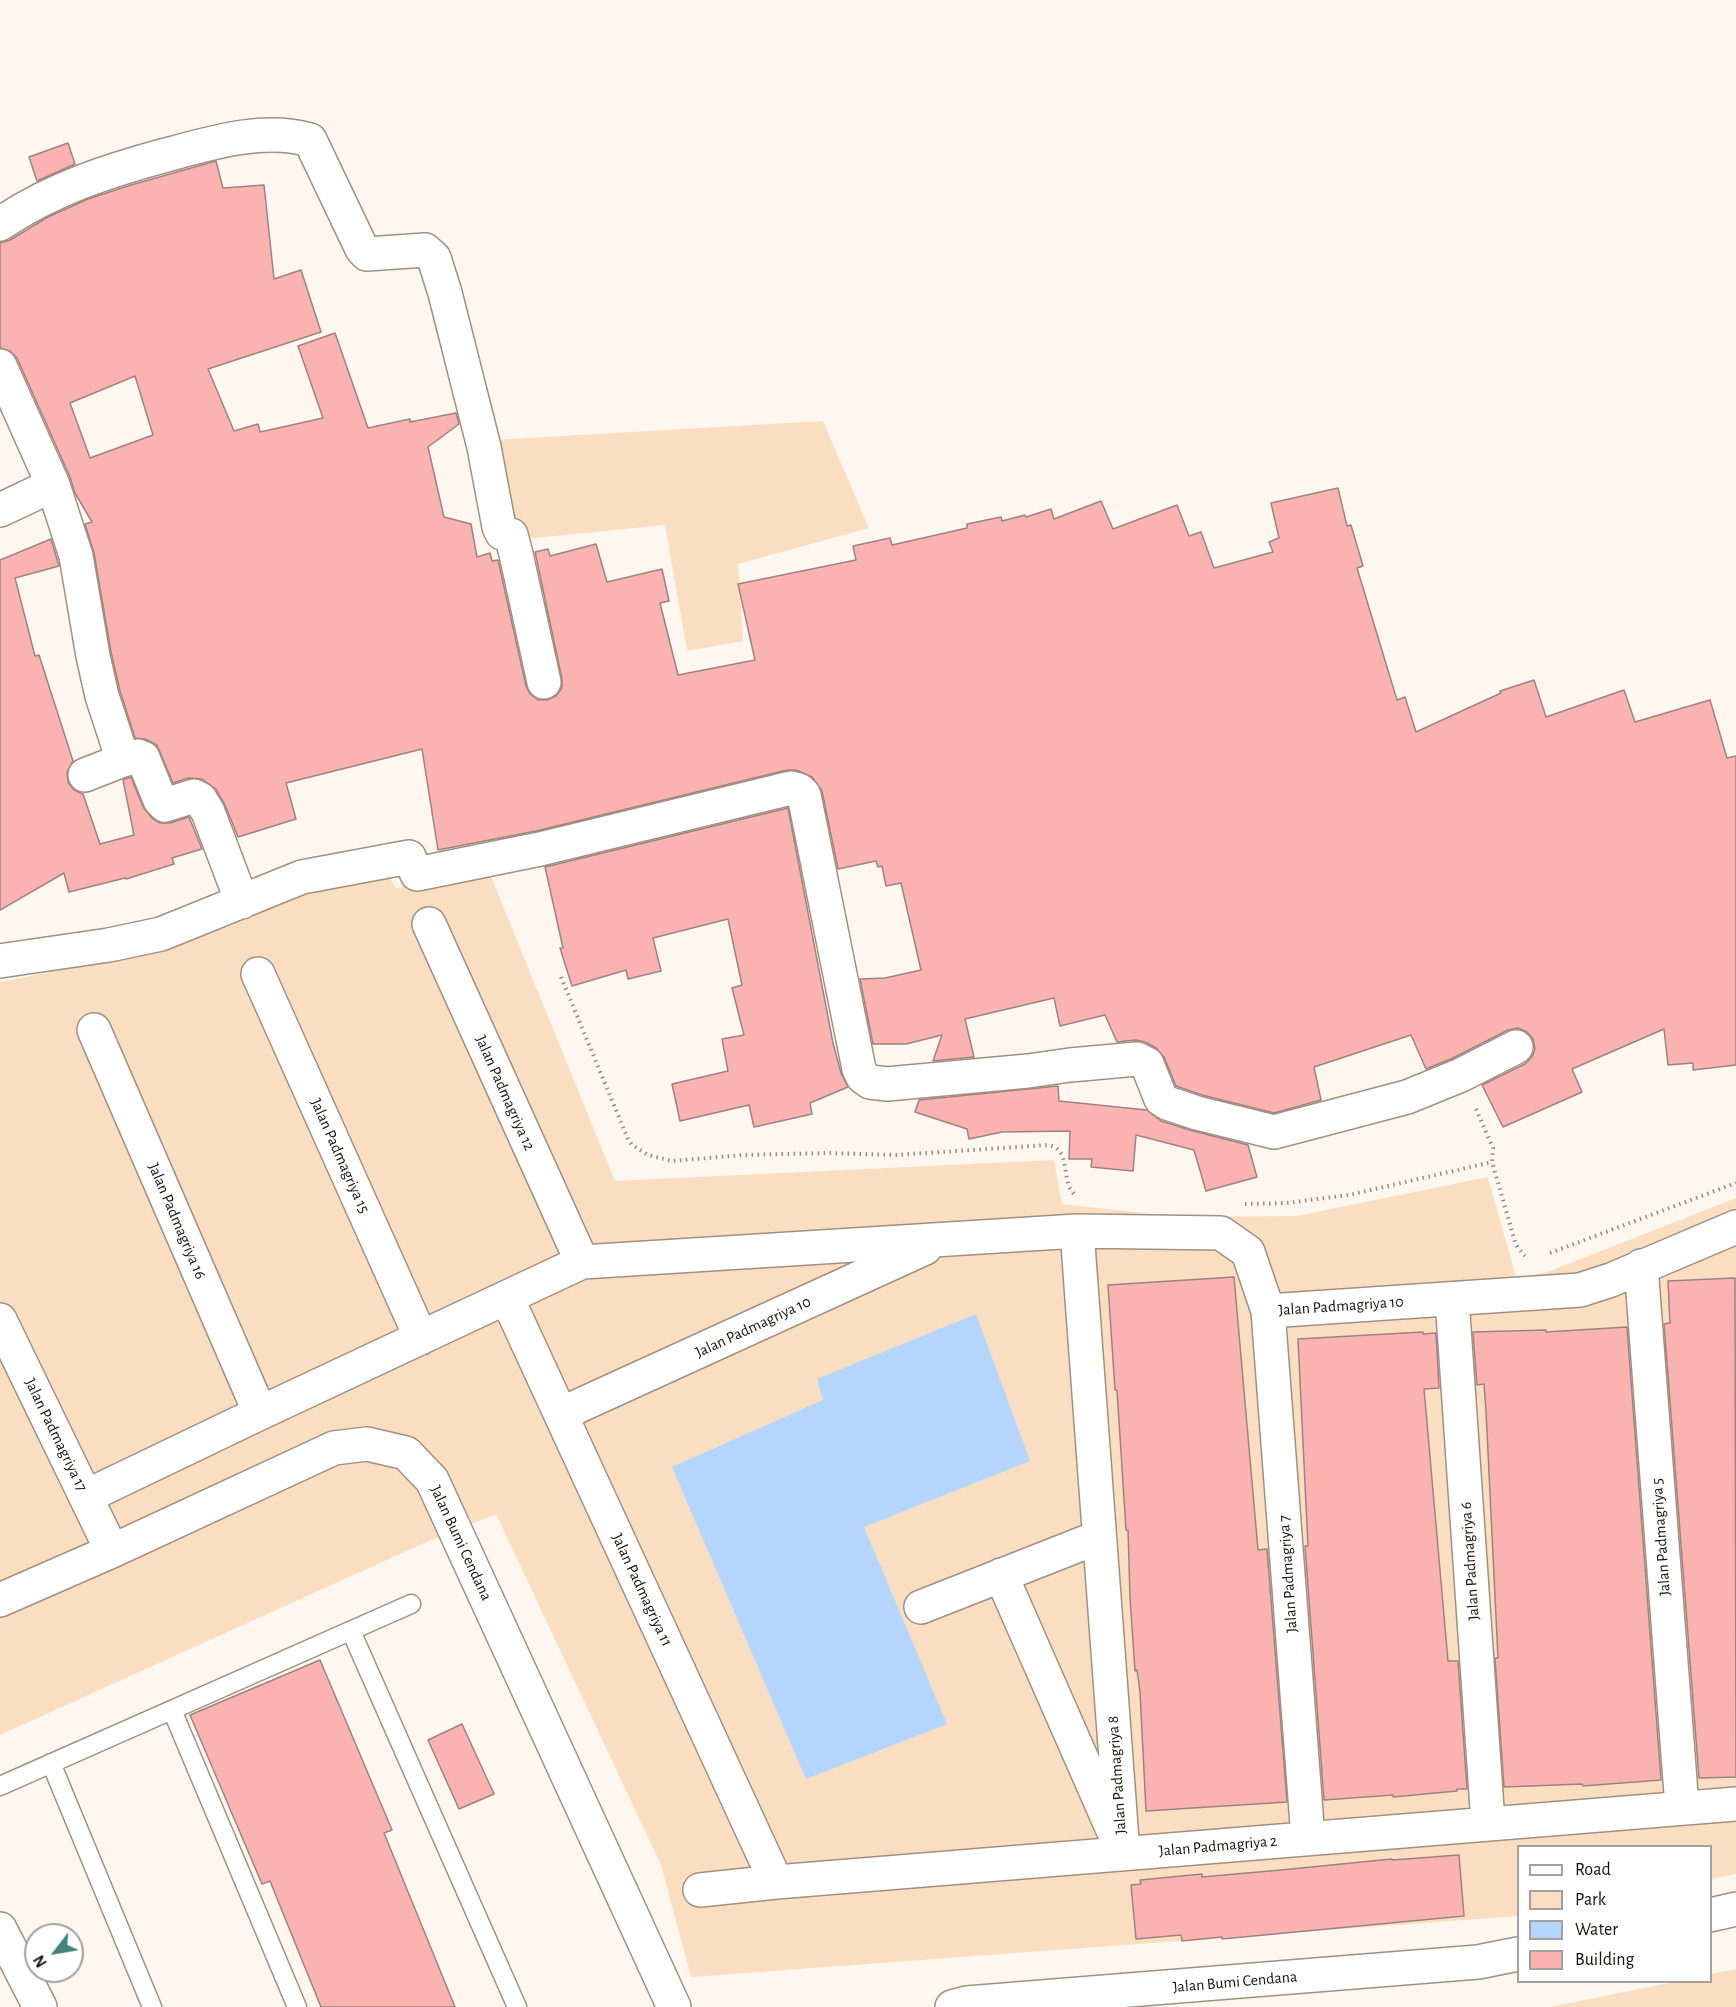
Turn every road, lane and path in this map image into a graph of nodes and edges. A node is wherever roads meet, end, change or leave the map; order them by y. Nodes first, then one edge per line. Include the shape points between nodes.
1 (0, 224) edge
2 (0, 366) edge
3 (53, 485) junction
4 (0, 510) edge
5 (544, 682) dead end
6 (123, 760) junction
7 (85, 775) dead end
8 (242, 902) junction
9 (429, 924) dead end
10 (0, 961) edge
11 (258, 974) dead end
12 (561, 977) dead end
13 (94, 1030) dead end
14 (1516, 1047) dead end
15 (1461, 1076) junction
16 (1492, 1162) junction
17 (1736, 1183) edge
18 (1081, 1196) dead end
19 (1242, 1204) dead end
20 (1736, 1227) edge
21 (1077, 1231) junction
22 (944, 1239) junction
23 (1544, 1255) dead end
24 (1532, 1258) dead end
25 (582, 1262) junction
26 (1641, 1266) junction
27 (507, 1298) junction
28 (1452, 1299) junction
29 (1268, 1311) junction
30 (2, 1330) edge
31 (421, 1338) junction
32 (260, 1413) junction
33 (561, 1414) junction
34 (87, 1496) junction
35 (1099, 1537) junction
36 (112, 1551) junction
37 (1002, 1575) junction
38 (0, 1600) edge
39 (411, 1604) dead end
40 (921, 1607) dead end
41 (351, 1631) junction
42 (172, 1710) junction
43 (51, 1764) junction
44 (0, 1786) edge
45 (1736, 1804) edge
46 (1682, 1807) junction
47 (1488, 1823) junction
48 (1308, 1838) junction
49 (1123, 1854) junction
50 (776, 1882) junction
51 (700, 1890) dead end
52 (1736, 1909) edge
53 (1712, 1915) edge
54 (0, 1929) edge
55 (1517, 1954) edge
56 (40, 2007) edge
57 (152, 2007) edge
58 (297, 2007) edge
59 (517, 2007) edge
60 (675, 2007) edge
61 (952, 2007) edge

1 - 5 street via 41,199 91,178 200,146 256,136 310,140 367,254 425,250 434,258 482,440 499,527 512,538
2 - 3 street
3 - 4 street
3 - 6 street via 76,556 102,696
6 - 7 street
6 - 8 street via 143,758 165,805 194,796 200,799
8 - 10 street via 161,934
8 - 15 street via 302,877 409,857 417,874 799,789 804,795 859,1070 870,1082 936,1080 1137,1059 1147,1064 1161,1099 1167,1103 1274,1132 1407,1097
9 - 25 street, Jalan Padmagriya 12
11 - 31 street, Jalan Padmagriya 15
12 - 18 path via 628,1139 648,1155 688,1161 743,1155 896,1155 1048,1145 1060,1150 1069,1187
13 - 32 street, Jalan Padmagriya 16
14 - 15 street
15 - 16 path via 1493,1148
16 - 19 path via 1349,1195
16 - 24 path via 1516,1245 1522,1254
17 - 23 path
20 - 26 street, Jalan Padmagriya 10
21 - 22 street, Jalan Padmagriya 10
21 - 29 street, Jalan Padmagriya 10 via 1221,1233 1248,1252
21 - 35 street, Jalan Padmagriya 8
22 - 25 street, Jalan Padmagriya 10
22 - 33 street, Jalan Padmagriya 10
25 - 27 street
26 - 28 street, Jalan Padmagriya 10 via 1580,1290
26 - 46 street, Jalan Padmagriya 5
27 - 31 street
27 - 33 street, Jalan Padmagriya 11
28 - 29 street, Jalan Padmagriya 10
28 - 47 street, Jalan Padmagriya 6
29 - 48 street, Jalan Padmagriya 7
30 - 34 street, Jalan Padmagriya 17
31 - 32 street
32 - 34 street
33 - 50 street, Jalan Padmagriya 11
34 - 36 street, Jalan Padmagriya 17
35 - 37 street
35 - 49 street, Jalan Padmagriya 8
36 - 38 street, Jalan Bumi Cendana
36 - 60 street, Jalan Bumi Cendana via 334,1448 367,1444 406,1453 432,1480
37 - 40 street
37 - 49 street, Jalan Padmagriya 8
39 - 41 lane
41 - 42 lane
41 - 59 lane
42 - 43 lane
42 - 58 lane
43 - 44 lane
43 - 57 lane
45 - 46 street, Jalan Padmagriya 2
46 - 47 street, Jalan Padmagriya 2
47 - 48 street, Jalan Padmagriya 2
48 - 49 street, Jalan Padmagriya 2
49 - 50 street, Jalan Padmagriya 2
50 - 51 street, Jalan Padmagriya 2
52 - 53 street
54 - 56 street
55 - 61 street, Jalan Bumi Cendana via 1478,1962

